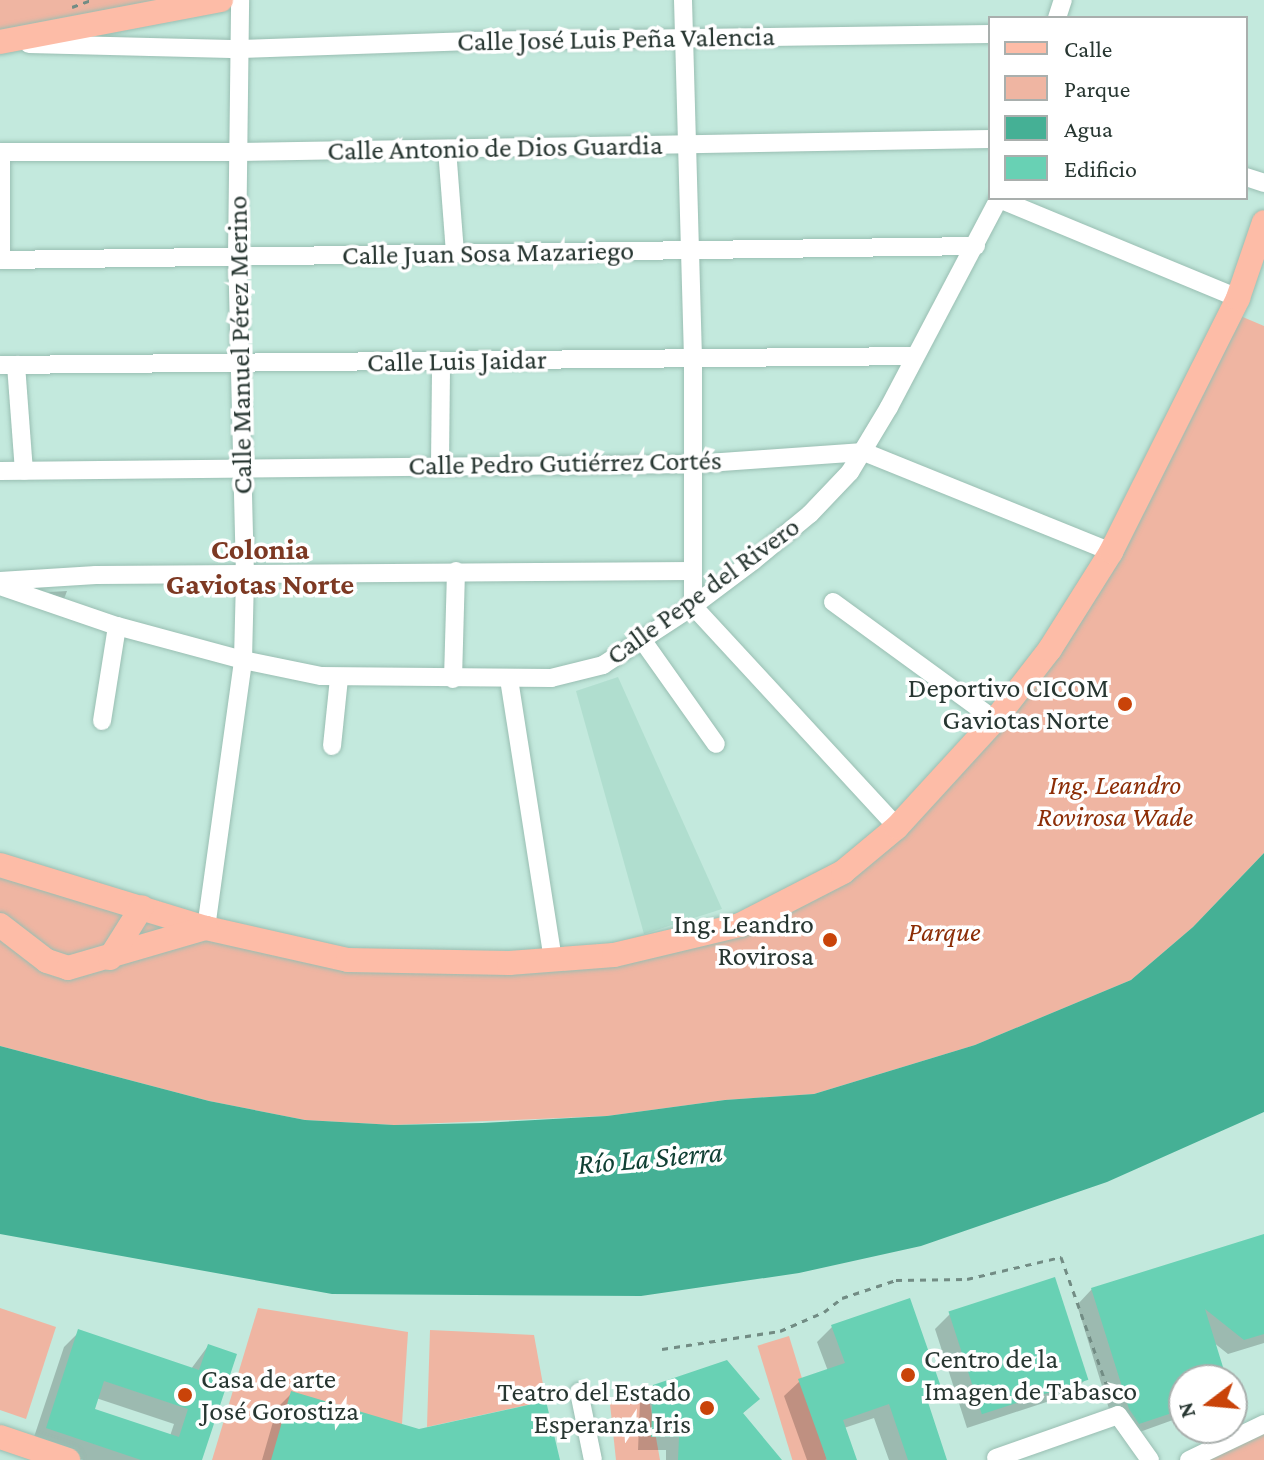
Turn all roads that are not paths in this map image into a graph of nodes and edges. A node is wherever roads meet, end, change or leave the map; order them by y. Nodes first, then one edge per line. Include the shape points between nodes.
1 (221, 0) edge
2 (240, 0) edge
3 (683, 0) edge
4 (988, 34) edge
5 (684, 38) junction
6 (0, 43) edge
7 (241, 49) junction
8 (988, 139) edge
9 (689, 145) junction
10 (447, 149) junction
11 (1, 152) edge
12 (239, 152) junction
13 (998, 200) edge
14 (1004, 200) edge
15 (1264, 222) edge
16 (976, 246) junction
17 (690, 252) junction
18 (455, 253) junction
19 (237, 256) junction
20 (1, 260) edge
21 (1256, 272) edge
22 (1238, 298) junction
23 (914, 356) junction
24 (693, 358) junction
25 (441, 361) junction
26 (240, 363) junction
27 (8, 365) edge
28 (864, 452) junction
29 (693, 464) junction
30 (440, 465) junction
31 (241, 469) junction
32 (0, 471) edge
33 (24, 471) junction
34 (1111, 552) junction
35 (456, 571) junction
36 (693, 571) junction
37 (245, 576) junction
38 (0, 584) edge
39 (833, 602) dead end
40 (693, 606) junction
41 (117, 626) junction
42 (643, 641) junction
43 (243, 660) junction
44 (339, 678) junction
45 (453, 679) junction
46 (509, 679) junction
47 (995, 720) junction
48 (102, 721) dead end
49 (716, 744) dead end
50 (332, 746) dead end
51 (897, 827) junction
52 (0, 865) edge
53 (142, 907) junction
54 (0, 925) edge
55 (206, 928) junction
56 (110, 958) junction
57 (553, 960) junction
58 (579, 1392) dead end
59 (1264, 1424) edge
60 (0, 1437) edge
61 (0, 1451) edge
62 (996, 1458) dead end
63 (26, 1460) edge
64 (68, 1460) edge
65 (593, 1460) edge
66 (1150, 1460) edge
67 (1189, 1460) edge

1 - 6 main road
2 - 7 street, Calle Manuel Pérez Merino
3 - 5 street
4 - 5 street, Calle José Luis Peña Valencia
5 - 7 street, Calle José Luis Peña Valencia
5 - 9 street
6 - 7 street, Calle José Luis Peña Valencia
7 - 12 street, Calle Manuel Pérez Merino
8 - 9 street, Calle Antonio de Dios Guardia
9 - 10 street, Calle Antonio de Dios Guardia
9 - 17 street
10 - 12 street, Calle Antonio de Dios Guardia
10 - 18 street
11 - 12 street, Calle Antonio de Dios Guardia
11 - 20 street
12 - 19 street, Calle Manuel Pérez Merino
13 - 16 street, Calle Pepe del Rivero
14 - 22 street
15 - 21 main road
16 - 17 street, Calle Juan Sosa Mazariego
16 - 23 street, Calle Pepe del Rivero
17 - 18 street, Calle Juan Sosa Mazariego
17 - 24 street
18 - 19 street, Calle Juan Sosa Mazariego
19 - 20 street, Calle Juan Sosa Mazariego
19 - 26 street, Calle Manuel Pérez Merino
21 - 22 main road
22 - 34 main road
23 - 24 street, Calle Luis Jaidar
23 - 28 street, Calle Pepe del Rivero
24 - 25 street, Calle Luis Jaidar
24 - 29 street
25 - 26 street, Calle Luis Jaidar
25 - 30 street
26 - 27 street, Calle Luis Jaidar
26 - 31 street, Calle Manuel Pérez Merino
27 - 33 street
28 - 29 street, Calle Pedro Gutiérrez Cortés
28 - 34 street, Calle Pedro Gutiérrez Cortés
28 - 40 street, Calle Pepe del Rivero via 810,514
29 - 30 street, Calle Pedro Gutiérrez Cortés
29 - 36 street
30 - 31 street, Calle Pedro Gutiérrez Cortés
31 - 33 street, Calle Pedro Gutiérrez Cortés
31 - 37 street, Calle Manuel Pérez Merino
32 - 33 street, Calle Pedro Gutiérrez Cortés
34 - 47 main road via 1050,649
35 - 36 street
35 - 37 street
35 - 45 street
36 - 40 street
37 - 38 street via 96,575
37 - 43 street, Calle Manuel Pérez Merino
38 - 41 street, Calle Pepe del Rivero
39 - 47 street
40 - 42 street, Calle Pepe del Rivero
40 - 51 street
41 - 43 street, Calle Pepe del Rivero
41 - 48 street
42 - 46 street, Calle Pepe del Rivero via 603,665 573,675
42 - 49 street
43 - 44 street, Calle Pepe del Rivero
43 - 55 street, Calle Manuel Pérez Merino
44 - 45 street, Calle Pepe del Rivero
44 - 50 street
45 - 46 street, Calle Pepe del Rivero
46 - 57 street
47 - 51 main road
51 - 57 main road via 843,872 740,925 614,955
52 - 53 main road
53 - 55 main road
53 - 56 main road
54 - 56 main road via 57,965 68,968
55 - 56 main road
55 - 57 main road via 348,960
58 - 65 street
59 - 67 street
60 - 64 main road
61 - 63 main road
62 - 66 street via 1118,1415

